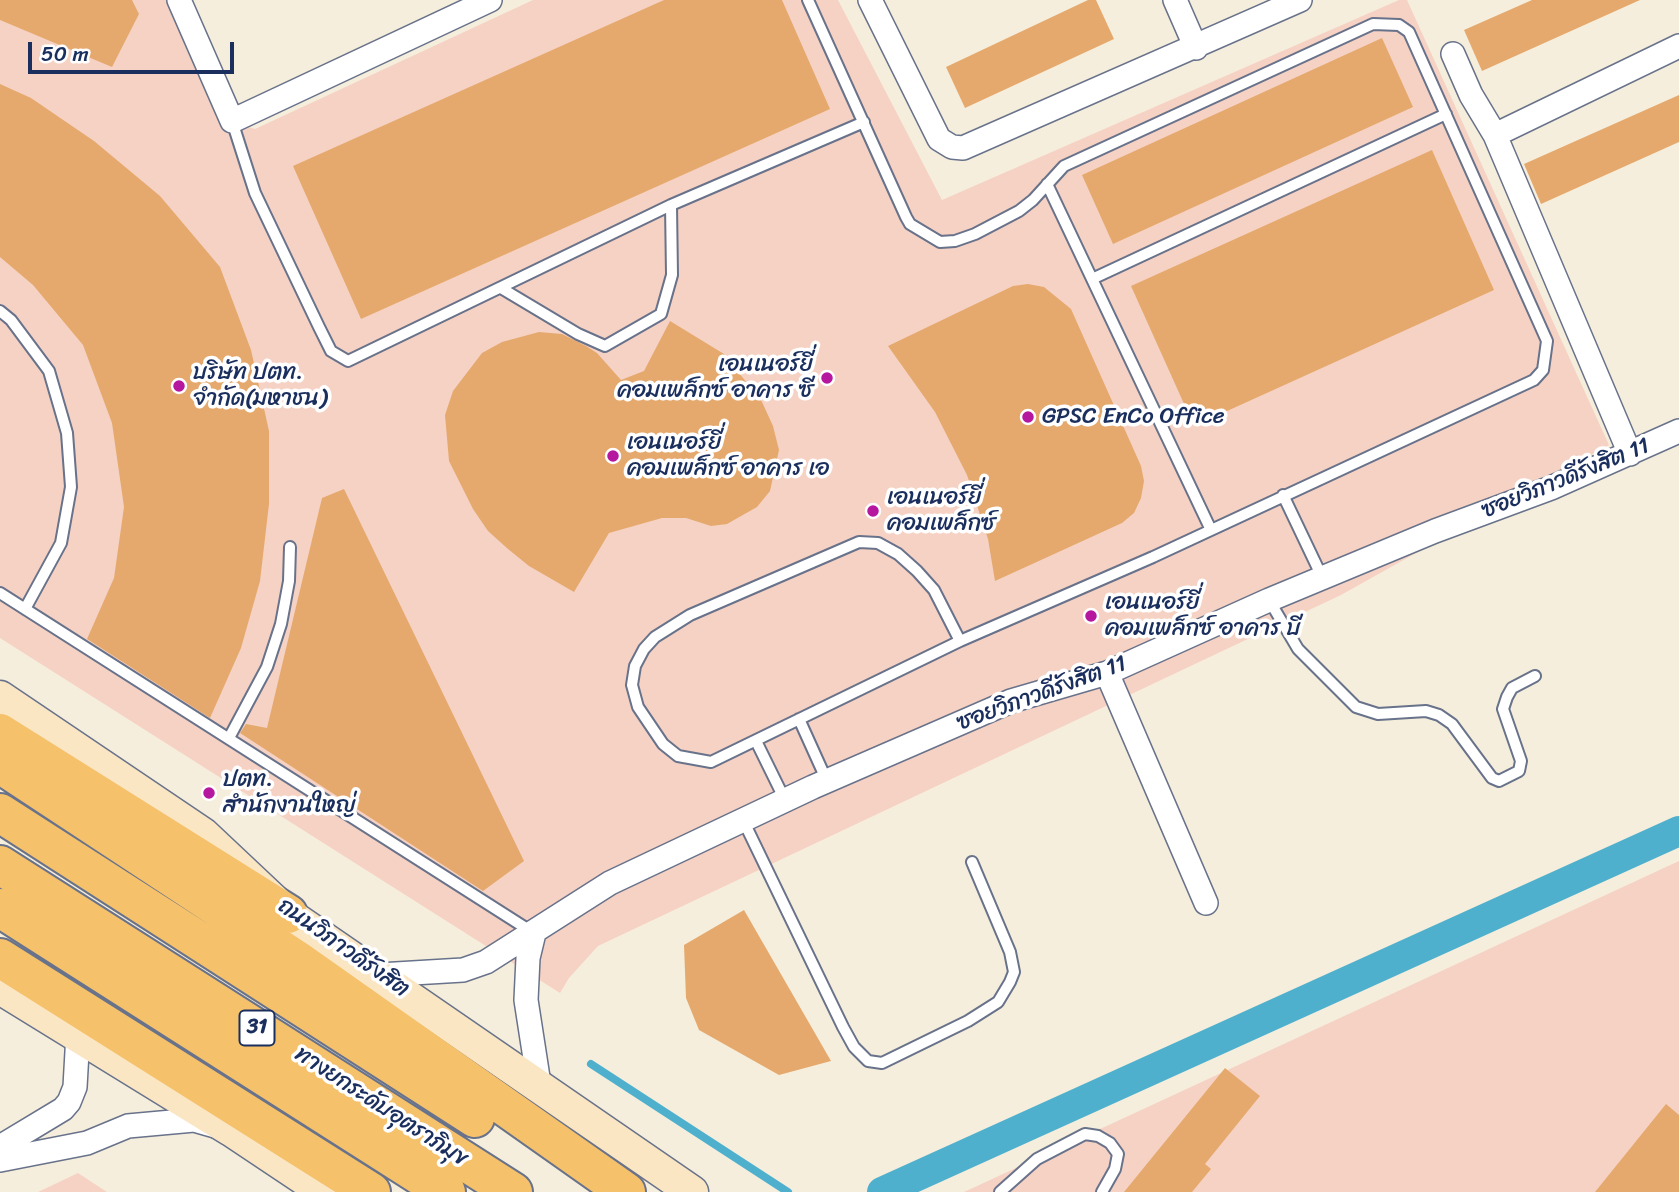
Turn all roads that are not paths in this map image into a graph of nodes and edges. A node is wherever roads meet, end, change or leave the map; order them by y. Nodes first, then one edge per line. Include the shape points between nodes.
1 (179, 0) edge
2 (490, 0) edge
3 (808, 0) edge
4 (870, 0) edge
5 (1175, 0) edge
6 (1300, 0) edge
7 (1679, 46) edge
8 (1196, 48) junction
9 (1453, 54) dead end
10 (1446, 114) junction
11 (232, 121) junction
12 (864, 122) junction
13 (1494, 135) junction
14 (1047, 184) junction
15 (671, 205) junction
16 (1092, 279) junction
17 (501, 288) junction
18 (0, 311) edge
19 (1679, 431) edge
20 (1630, 454) junction
21 (1283, 495) junction
22 (1211, 530) junction
23 (290, 547) dead end
24 (1324, 579) junction
25 (0, 593) edge
26 (1269, 600) junction
27 (25, 609) junction
28 (960, 641) junction
29 (1107, 673) junction
30 (1535, 676) dead end
31 (0, 697) edge
32 (799, 719) junction
33 (0, 733) edge
34 (229, 738) junction
35 (756, 741) junction
36 (12, 771) edge
37 (827, 781) junction
38 (785, 800) junction
39 (0, 813) edge
40 (743, 820) junction
41 (972, 862) dead end
42 (0, 864) edge
43 (1206, 903) dead end
44 (0, 908) edge
45 (288, 914) junction
46 (534, 933) junction
47 (0, 958) edge
48 (379, 975) junction
49 (0, 988) edge
50 (78, 1034) junction
51 (539, 1084) junction
52 (231, 1130) junction
53 (0, 1147) edge
54 (0, 1160) edge
55 (324, 1192) edge
56 (370, 1192) edge
57 (446, 1192) edge
58 (513, 1192) edge
59 (583, 1192) edge
60 (626, 1192) edge
61 (692, 1192) edge
62 (1000, 1192) edge
63 (1102, 1192) edge

1 - 11 street
2 - 11 street
3 - 12 lane
4 - 8 street via 928,121 939,139 952,147 963,148
5 - 8 street
6 - 8 street
7 - 13 street
9 - 13 street
10 - 14 lane via 1409,32 1399,25 1373,24 1064,166
10 - 16 lane
10 - 21 lane via 1542,326 1547,341 1543,370 1534,380
11 - 17 lane via 255,193 331,351 348,360 365,355
12 - 14 lane via 910,224 940,242 955,242 1008,216
12 - 15 lane
13 - 20 street
14 - 16 lane
15 - 17 lane
15 - 17 lane via 672,275 661,314 605,346
16 - 22 lane
18 - 27 lane via 48,371 67,433 71,487 61,543
19 - 20 street, ซอยวิภาวดีรังสิต 11
20 - 24 street, ซอยวิภาวดีรังสิต 11
21 - 22 lane
21 - 24 lane
22 - 28 lane
23 - 34 lane via 281,624 267,667
24 - 26 street, ซอยวิภาวดีรังสิต 11
25 - 27 lane
26 - 29 street, ซอยวิภาวดีรังสิต 11
26 - 30 lane via 1298,649 1356,707 1378,714 1426,711 1439,715 1452,724 1499,781 1519,771 1521,761 1503,709 1507,697 1512,688
27 - 34 lane
28 - 32 lane
28 - 35 lane via 934,590 916,571 878,543 859,542 690,615 644,649 632,685 638,707 663,744 678,756 711,762
29 - 37 street, ซอยวิภาวดีรังสิต 11 via 1011,701
29 - 43 street
31 - 45 main road, ถนนวิภาวดีรังสิต via 203,834
32 - 35 lane
32 - 37 lane
33 - 45 highway
34 - 46 lane
35 - 38 lane
36 - 60 highway via 297,960
37 - 38 street, ซอยวิภาวดีรังสิต 11
38 - 40 street, ซอยวิภาวดีรังสิต 11
39 - 59 highway, 31 via 407,1072
40 - 41 lane via 854,1047 868,1061 882,1063 968,1021 998,1002 1010,982 1014,972 1010,952
40 - 46 street, ซอยวิภาวดีรังสิต 11 via 610,883
42 - 58 highway, ทางยกระดับอุตราภิมุข / 31
44 - 57 highway, ทางยกระดับอุตราภิมุข / 31
45 - 48 main road, ถนนวิภาวดีรังสิต
46 - 48 street, ซอยวิภาวดีรังสิต 11 via 486,962 463,970
46 - 51 street via 526,1000
47 - 56 highway
48 - 51 main road, ถนนวิภาวดีรังสิต
49 - 50 main road
50 - 52 main road
50 - 53 street via 75,1087 69,1102
51 - 61 main road, ถนนวิภาวดีรังสิต
52 - 54 street via 194,1121 128,1126 87,1143
52 - 55 main road
62 - 63 lane via 1037,1159 1085,1135 1098,1136 1118,1154

